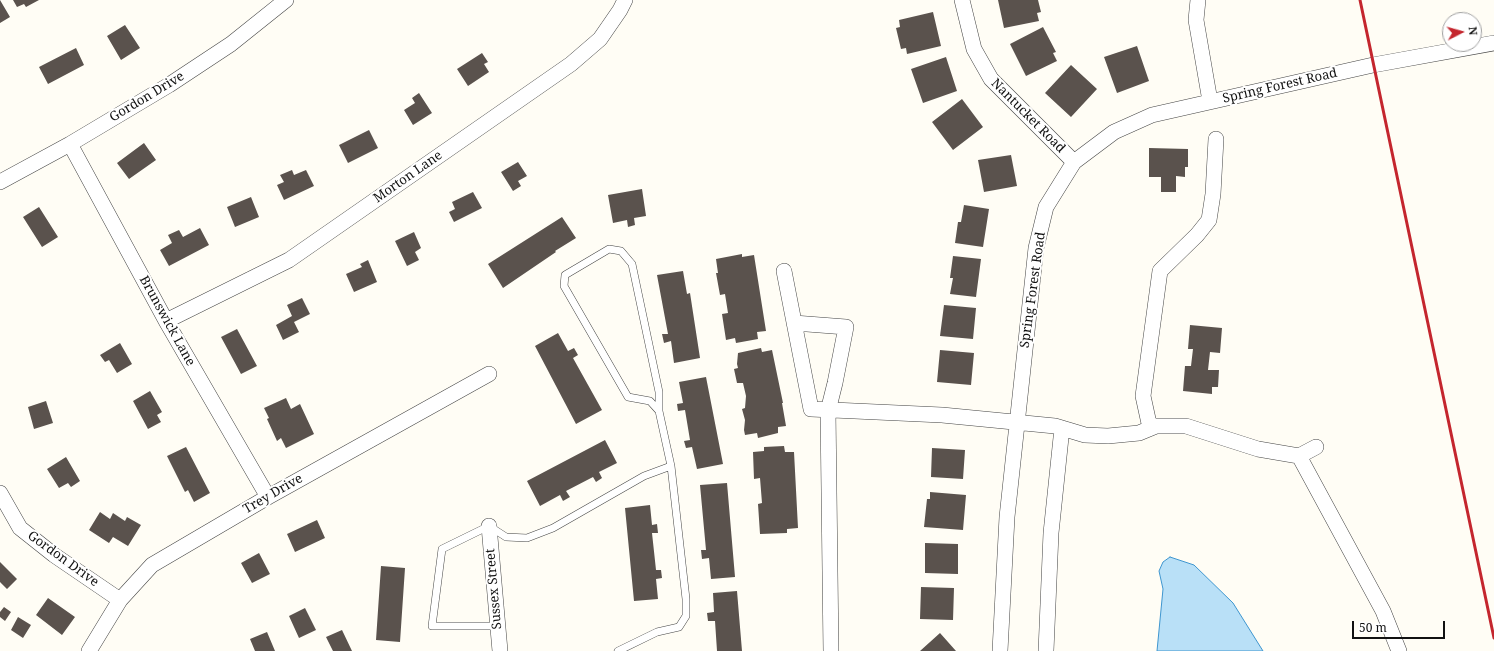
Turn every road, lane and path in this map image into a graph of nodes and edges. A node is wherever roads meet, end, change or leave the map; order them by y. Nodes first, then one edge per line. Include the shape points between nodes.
1 (286, 0) edge
2 (625, 0) edge
3 (962, 0) edge
4 (1198, 0) edge
5 (1494, 43) edge
6 (1210, 101) junction
7 (1216, 139) dead end
8 (70, 144) junction
9 (1074, 162) junction
10 (0, 182) edge
11 (784, 271) dead end
12 (166, 321) junction
13 (794, 323) junction
14 (488, 374) dead end
15 (828, 410) junction
16 (659, 411) junction
17 (1018, 422) junction
18 (1062, 428) junction
19 (1150, 428) junction
20 (1316, 447) dead end
21 (1299, 456) junction
22 (671, 466) junction
23 (0, 493) edge
24 (268, 496) junction
25 (489, 526) junction
26 (120, 600) junction
27 (498, 626) junction
28 (89, 651) edge
29 (500, 651) edge
30 (618, 651) edge
31 (831, 651) edge
32 (1000, 651) edge
33 (1046, 651) edge
34 (1399, 651) edge

1 - 8 street, Gordon Drive via 231,44 169,85
2 - 12 street, Morton Lane via 600,39 572,64 289,260
3 - 9 street, Nantucket Road via 974,49 991,79
4 - 6 street via 1196,20
5 - 6 street, Spring Forest Road via 1373,65
6 - 9 street, Spring Forest Road via 1152,115 1120,129
7 - 19 street via 1209,220 1160,271 1143,396
8 - 10 street, Gordon Drive
8 - 12 street, Brunswick Lane
9 - 17 street, Spring Forest Road via 1046,208 1036,248
11 - 13 street
12 - 24 street, Brunswick Lane
13 - 15 street via 811,409
13 - 15 street via 846,327
14 - 24 street, Trey Drive
15 - 17 street via 942,415
15 - 31 street
16 - 16 lane via 650,401 628,397 564,286 565,274 609,249 621,251 632,264 660,392
16 - 22 lane
17 - 18 street
17 - 32 street, Spring Forest Road via 1007,517
18 - 19 street via 1108,436
18 - 33 street via 1051,533
19 - 21 street via 1186,426 1258,449
20 - 21 street
21 - 34 street via 1383,611
22 - 25 lane via 644,476 553,528 527,538 506,537
22 - 30 lane via 686,616 679,627 657,632
23 - 26 street, Gordon Drive via 20,528 54,555
24 - 26 street, Trey Drive via 152,565
25 - 27 street, Sussex Street
25 - 27 lane via 442,549 432,626
26 - 28 street, Trey Drive
27 - 29 street, Sussex Street

